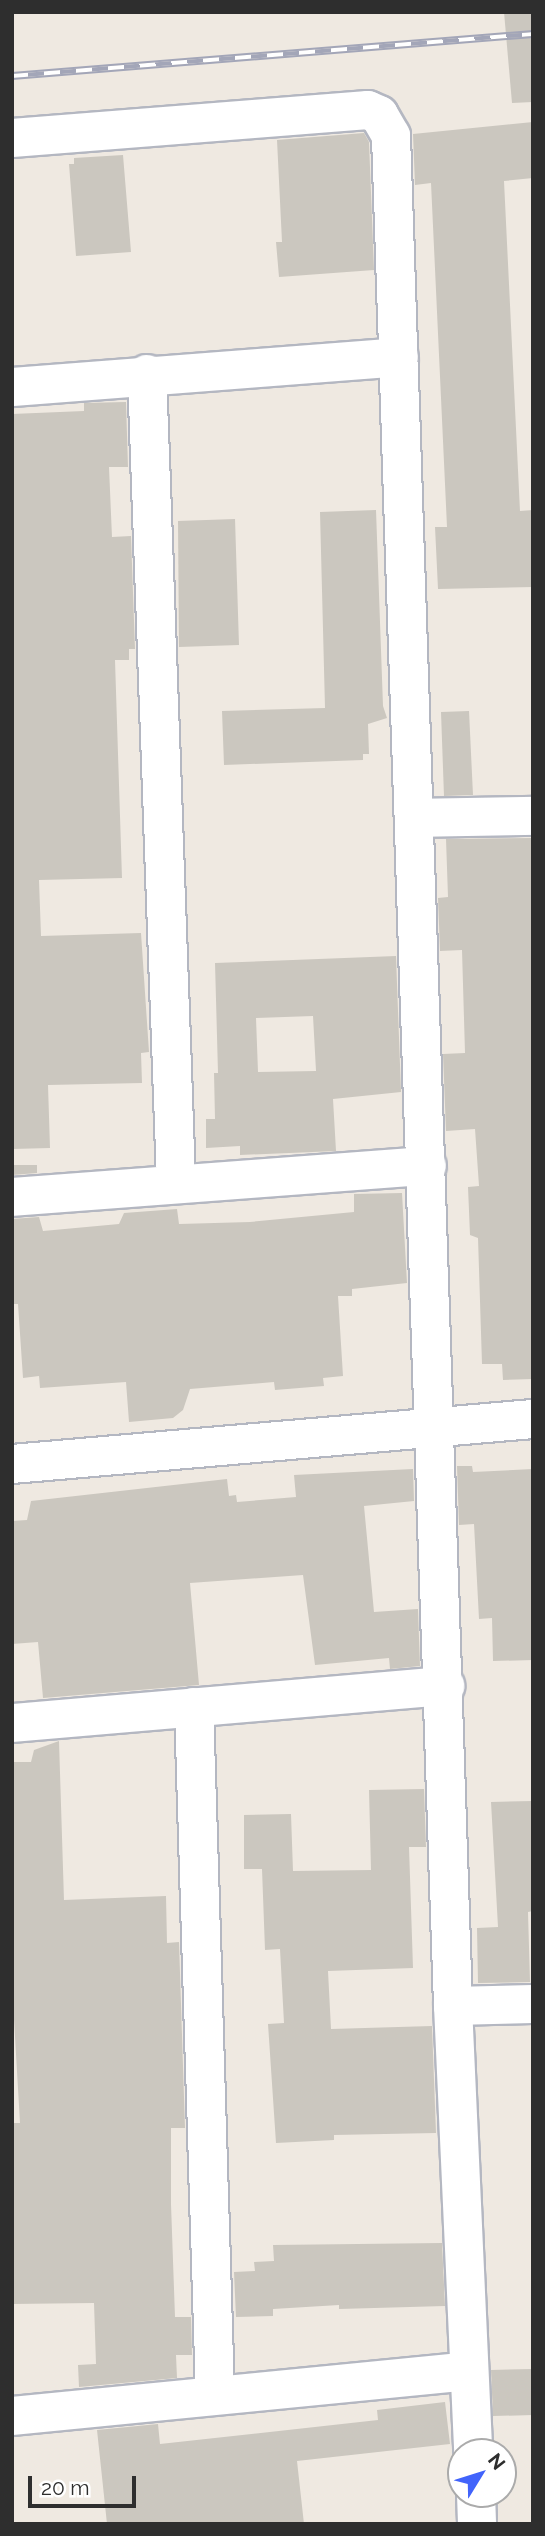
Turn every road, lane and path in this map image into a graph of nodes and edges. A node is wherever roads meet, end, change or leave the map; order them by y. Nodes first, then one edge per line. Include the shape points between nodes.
1 (12, 138) edge
2 (399, 357) junction
3 (147, 374) junction
4 (12, 387) edge
5 (533, 816) edge
6 (415, 818) junction
7 (427, 1166) junction
8 (176, 1181) junction
9 (12, 1197) edge
10 (533, 1419) edge
11 (437, 1427) junction
12 (12, 1464) edge
13 (444, 1686) junction
14 (194, 1707) junction
15 (12, 1723) edge
16 (533, 2004) edge
17 (453, 2006) junction
18 (468, 2371) junction
19 (215, 2395) junction
20 (12, 2416) edge
21 (472, 2438) edge

1 - 2 street via 368,110 379,115 391,136
2 - 3 street
2 - 6 street
3 - 4 street
3 - 8 street
5 - 6 street
6 - 7 street
7 - 8 street
7 - 11 street
8 - 9 street
10 - 11 street
11 - 12 street
11 - 13 street
13 - 14 street
13 - 17 street
14 - 15 street
14 - 19 street
16 - 17 street
17 - 18 street
18 - 19 street
18 - 21 street
19 - 20 street

